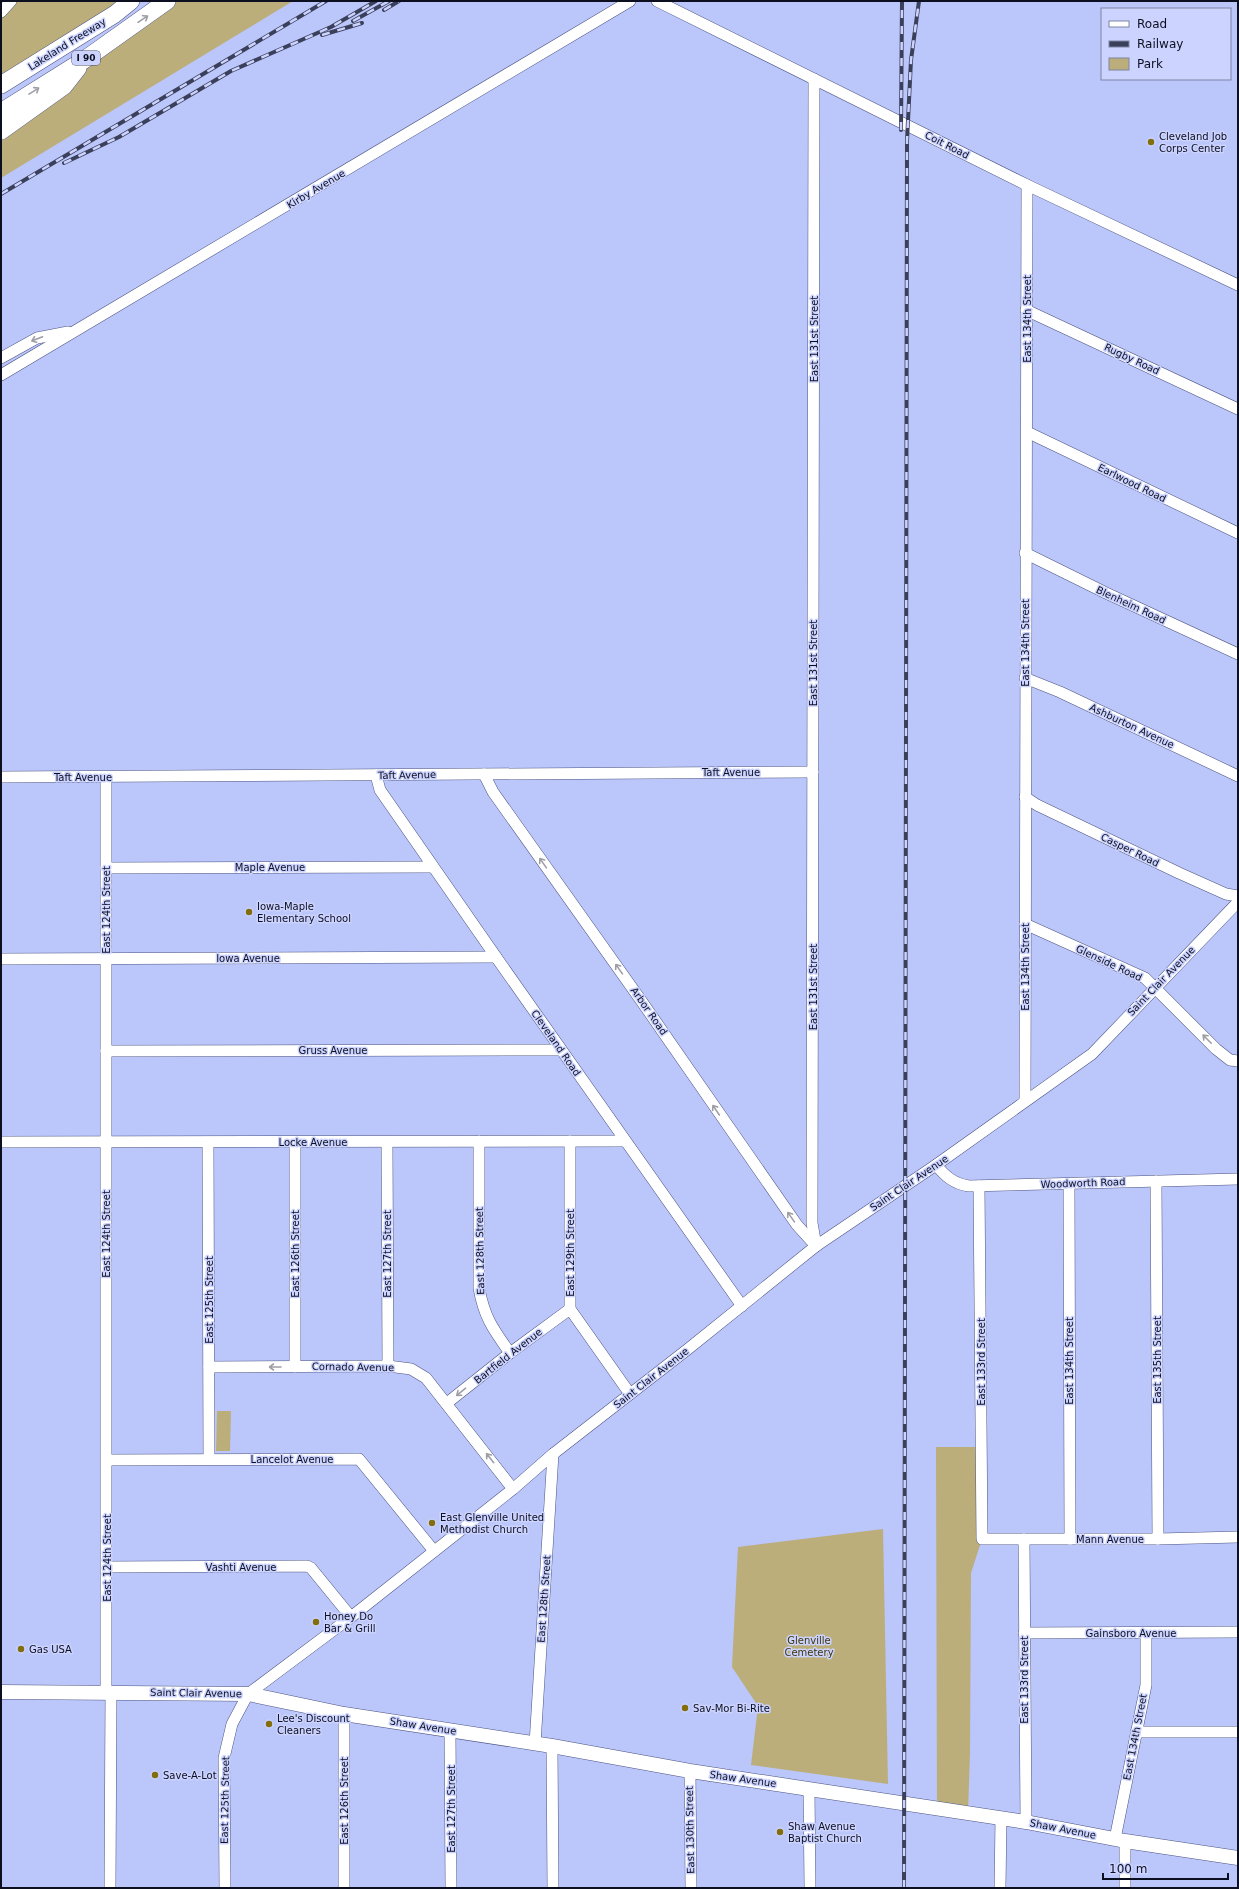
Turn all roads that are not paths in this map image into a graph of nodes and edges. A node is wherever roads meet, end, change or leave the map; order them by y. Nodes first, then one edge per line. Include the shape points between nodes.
1 (11, 1) edge
2 (131, 1) edge
3 (167, 1) edge
4 (630, 1) edge
5 (657, 1) edge
6 (2, 10) edge
7 (84, 60) junction
8 (814, 79) junction
9 (3, 84) edge
10 (1, 112) edge
11 (1, 131) edge
12 (1027, 185) junction
13 (1238, 285) edge
14 (1026, 310) junction
15 (75, 331) junction
16 (1, 358) edge
17 (1, 375) edge
18 (1238, 409) edge
19 (1027, 432) junction
20 (1238, 533) edge
21 (1025, 553) junction
22 (1238, 654) edge
23 (1025, 678) junction
24 (813, 772) junction
25 (484, 774) junction
26 (376, 776) junction
27 (1238, 776) edge
28 (1, 777) edge
29 (106, 777) junction
30 (1025, 797) junction
31 (433, 867) junction
32 (106, 868) junction
33 (1238, 896) edge
34 (1238, 902) edge
35 (1025, 924) junction
36 (496, 957) junction
37 (106, 958) junction
38 (1, 959) edge
39 (1155, 987) junction
40 (561, 1050) junction
41 (106, 1051) junction
42 (1238, 1062) edge
43 (1025, 1100) junction
44 (479, 1141) junction
45 (570, 1141) junction
46 (625, 1141) junction
47 (1, 1142) edge
48 (208, 1142) junction
49 (295, 1142) junction
50 (387, 1142) junction
51 (106, 1143) junction
52 (936, 1164) junction
53 (1238, 1179) edge
54 (1156, 1181) junction
55 (1069, 1184) junction
56 (979, 1186) junction
57 (816, 1246) junction
58 (742, 1306) junction
59 (570, 1309) junction
60 (510, 1353) junction
61 (388, 1366) junction
62 (209, 1367) junction
63 (294, 1367) junction
64 (630, 1394) junction
65 (447, 1403) junction
66 (553, 1454) junction
67 (209, 1459) junction
68 (107, 1460) junction
69 (514, 1489) junction
70 (1238, 1537) edge
71 (982, 1538) joint
72 (1024, 1538) junction
73 (1070, 1538) junction
74 (1158, 1539) junction
75 (434, 1551) junction
76 (107, 1567) junction
77 (351, 1617) junction
78 (1238, 1632) edge
79 (1024, 1633) junction
80 (1146, 1633) junction
81 (1, 1692) edge
82 (108, 1692) junction
83 (248, 1694) junction
84 (344, 1714) junction
85 (450, 1731) junction
86 (1136, 1732) junction
87 (1238, 1732) edge
88 (535, 1744) junction
89 (552, 1746) junction
90 (690, 1771) junction
91 (809, 1789) junction
92 (1001, 1819) junction
93 (1026, 1822) junction
94 (1120, 1840) junction
95 (1238, 1858) edge
96 (110, 1888) edge
97 (225, 1888) edge
98 (344, 1888) edge
99 (451, 1888) edge
100 (553, 1888) edge
101 (691, 1888) edge
102 (810, 1888) edge
103 (1000, 1888) edge
104 (1125, 1888) edge

1 - 6 street
2 - 9 highway, Lakeland Freeway / I 90 via 115,14
7 -> 3 highway, Lakeland Freeway / I 90
4 - 15 street, Kirby Avenue
5 - 8 street, Coit Road
10 -> 7 highway, Lakeland Freeway / I 90
7 - 11 highway via 64,86
8 - 12 street, Coit Road
8 - 24 street, East 131st Street
12 - 13 street, Coit Road
12 - 14 street, East 134th Street
14 - 18 street, Rugby Road
14 - 19 street, East 134th Street
15 -> 16 street via 38,338
15 - 17 street, Kirby Avenue
19 - 20 street, Earlwood Road
19 - 21 street, East 134th Street
21 - 22 street, Blenheim Road
21 - 23 street, East 134th Street
23 - 27 street, Ashburton Avenue
23 - 30 street, East 134th Street
24 - 25 street, Taft Avenue
24 - 57 street, East 131st Street via 812,1223
25 - 26 street, Taft Avenue
57 -> 25 street, Arbor Road via 791,1218 493,792
26 - 29 street, Taft Avenue
26 - 31 street, Cleveland Road via 380,790
28 - 29 street, Taft Avenue
29 - 32 street, East 124th Street
30 - 33 street, Casper Road via 1179,873 1226,894
30 - 35 street, East 134th Street
31 - 32 street, Maple Avenue
31 - 36 street, Cleveland Road
32 - 37 street, East 124th Street
34 - 39 street, Saint Clair Avenue
35 - 39 street, Glenside Road via 1145,978
35 - 43 street, East 134th Street
36 - 37 street, Iowa Avenue
36 - 40 street, Cleveland Road
37 - 38 street, Iowa Avenue
37 - 41 street, East 124th Street
42 -> 39 street, Glenside Road via 1230,1060 1216,1049
39 - 43 street, Saint Clair Avenue via 1092,1054
40 - 41 street, Gruss Avenue
40 - 46 street, Cleveland Road
41 - 51 street, East 124th Street
43 - 52 street, Saint Clair Avenue
44 - 45 street, Locke Avenue
44 - 50 street, Locke Avenue
44 - 60 street, East 128th Street via 481,1301 490,1326
45 - 46 street, Locke Avenue
45 - 59 street, East 129th Street
46 - 58 street, Cleveland Road
47 - 51 street, Locke Avenue
48 - 49 street, Locke Avenue
48 - 51 street, Locke Avenue
48 - 62 street, East 125th Street
49 - 50 street, Locke Avenue
49 - 63 street, East 126th Street
50 - 61 street, East 127th Street
51 - 68 street, East 124th Street
52 - 56 street, Woodworth Road via 944,1174 961,1185
52 - 57 street, Saint Clair Avenue
53 - 54 street, Woodworth Road
54 - 55 street, Woodworth Road
54 - 74 street, East 135th Street
55 - 56 street, Woodworth Road
55 - 73 street, East 134th Street
56 - 71 street, East 133rd Street
57 - 58 street, Saint Clair Avenue
58 - 64 street, Saint Clair Avenue
59 - 60 street, Bartfield Avenue
59 - 64 street, East 129th Street
60 -> 65 street, Bartfield Avenue
61 - 63 street, Cornado Avenue
61 - 65 street, Cornado Avenue via 411,1369 426,1378
63 -> 62 street, Cornado Avenue
62 - 67 street, East 125th Street
64 - 66 street, Saint Clair Avenue
69 -> 65 street, Cornado Avenue
66 - 69 street, Saint Clair Avenue
66 - 88 street, East 128th Street
67 - 68 street, Lancelot Avenue
67 - 75 street, Lancelot Avenue via 359,1459
68 - 76 street, East 124th Street
69 - 75 street, Saint Clair Avenue
70 - 74 street, Mann Avenue
71 - 72 street, Mann Avenue
72 - 73 street, Mann Avenue
72 - 79 street, East 133rd Street
73 - 74 street, Mann Avenue
75 - 77 street, Saint Clair Avenue
76 - 77 street, Vashti Avenue via 307,1566
76 - 82 street, East 124th Street
77 - 83 street, Saint Clair Avenue
78 - 80 street, Gainsboro Avenue
79 - 80 street, Gainsboro Avenue
79 - 93 street, East 133rd Street
80 - 86 street, East 134th Street via 1146,1685
81 - 82 main road, Saint Clair Avenue
82 - 83 main road, Saint Clair Avenue
82 - 96 street, East 124th Street
83 - 84 main road, Shaw Avenue
83 - 97 street, East 125th Street via 232,1724 224,1758
84 - 85 main road, Shaw Avenue
84 - 98 street, East 126th Street
85 - 88 main road, Shaw Avenue
85 - 99 street, East 127th Street
86 - 87 street
86 - 94 street, East 134th Street
88 - 89 main road, Shaw Avenue
89 - 90 main road, Shaw Avenue
89 - 100 street
90 - 91 main road, Shaw Avenue
90 - 101 street, East 130th Street
91 - 92 main road, Shaw Avenue
91 - 102 street
92 - 93 main road, Shaw Avenue
92 - 103 street
93 - 94 main road, Shaw Avenue
94 - 95 main road, Shaw Avenue
94 - 104 street, East 134th Street

